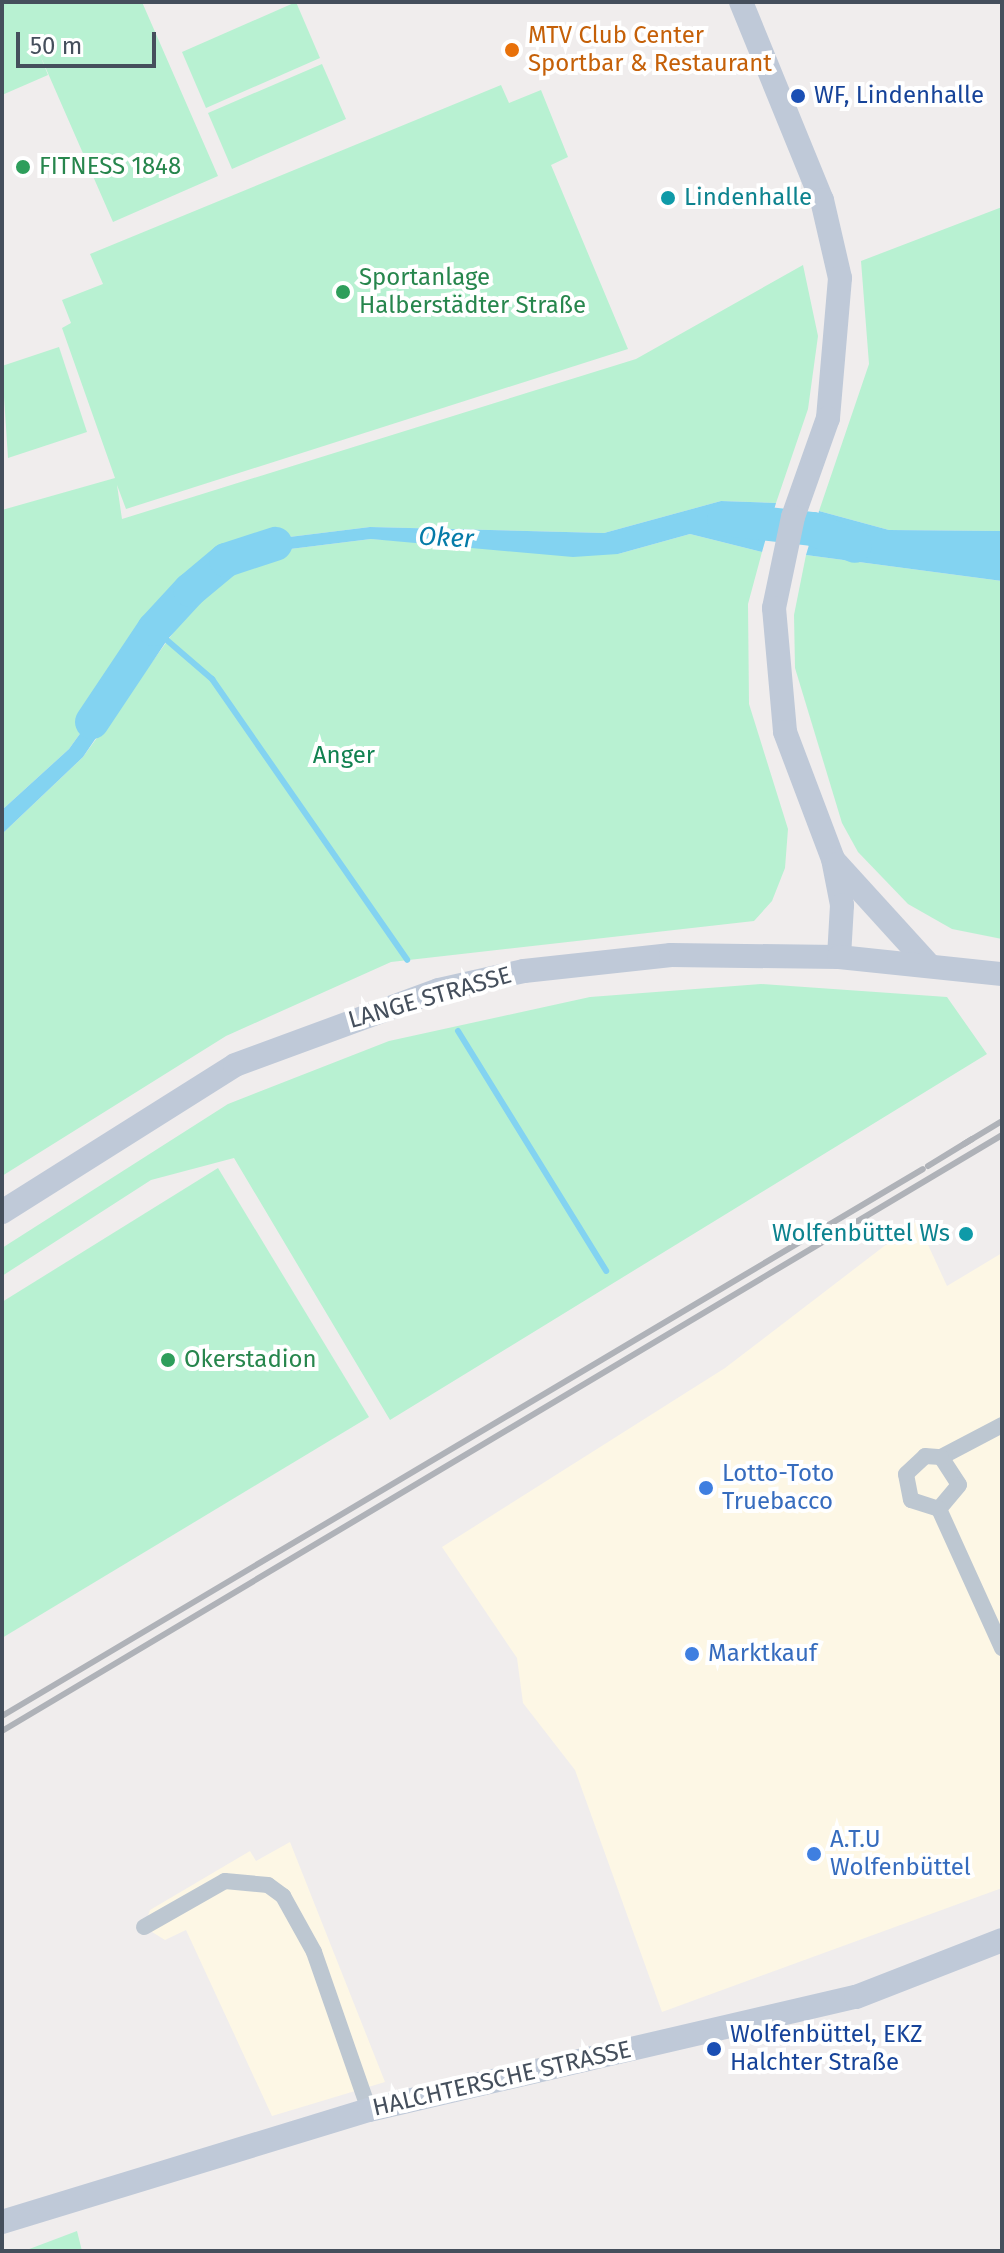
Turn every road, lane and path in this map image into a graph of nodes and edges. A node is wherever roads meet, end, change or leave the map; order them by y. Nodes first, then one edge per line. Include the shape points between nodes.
1 (741, 2) edge
2 (833, 859) junction
3 (839, 957) junction
4 (929, 965) junction
5 (1002, 974) edge
6 (2, 1212) edge
7 (1002, 1425) edge
8 (941, 1457) junction
9 (939, 1509) junction
10 (1002, 1648) edge
11 (144, 1927) dead end
12 (1002, 1940) edge
13 (369, 2110) junction
14 (2, 2222) edge

1 - 2 main road via 835,246 836,375 781,560 774,608 785,732
2 - 3 main road via 842,905
2 - 4 main road
3 - 4 main road, LANGE STRASSE
3 - 6 main road, LANGE STRASSE via 671,955 524,971 439,990 235,1065
4 - 5 main road, LANGE STRASSE
7 - 8 street
8 - 9 street via 959,1485
8 - 9 street via 925,1456 906,1474 911,1500
9 - 10 street
11 - 13 street via 225,1881 259,1882 283,1896 314,1952
12 - 13 main road, HALCHTERSCHE STRASSE via 856,1997
13 - 14 main road, HALCHTERSCHE STRASSE

